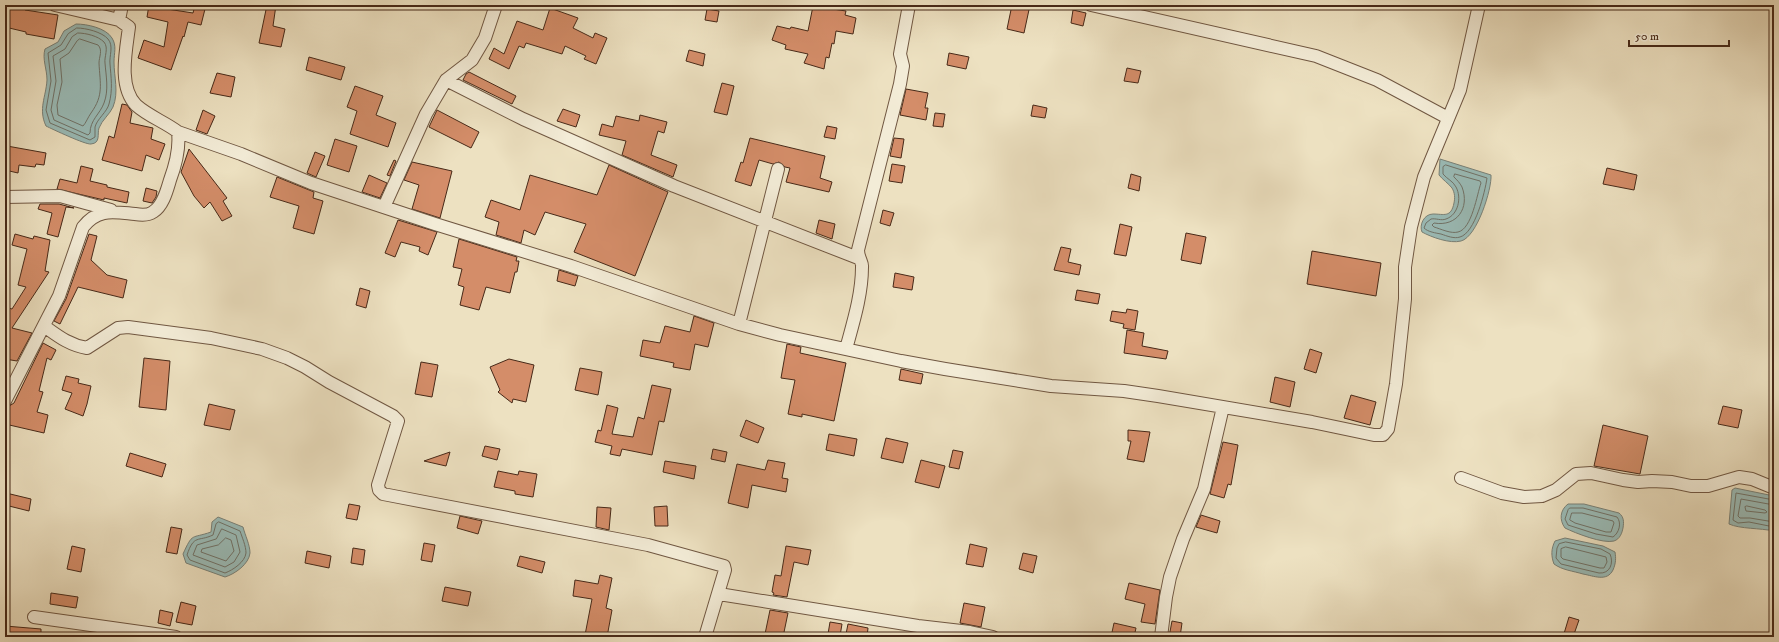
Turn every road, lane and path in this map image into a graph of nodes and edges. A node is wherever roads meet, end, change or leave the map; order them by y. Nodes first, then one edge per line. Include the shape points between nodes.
1 (55, 5) edge
2 (122, 5) edge
3 (496, 5) edge
4 (909, 5) edge
5 (1090, 5) edge
6 (1478, 5) edge
7 (119, 20) junction
8 (446, 80) junction
9 (1448, 118) junction
10 (178, 132) junction
11 (778, 169) dead end
12 (5, 196) edge
13 (384, 207) junction
14 (116, 212) junction
15 (764, 222) junction
16 (858, 258) junction
17 (739, 324) junction
18 (44, 326) junction
19 (846, 349) junction
20 (5, 401) edge
21 (1223, 407) junction
22 (1461, 478) dead end
23 (1774, 488) edge
24 (719, 594) junction
25 (34, 617) dead end
26 (176, 637) edge
27 (705, 637) edge
28 (993, 637) edge
29 (1161, 637) edge

1 - 7 street
2 - 7 street
3 - 8 street via 485,38 472,60
4 - 16 street via 900,54 903,66 900,84
5 - 9 street via 1316,56 1377,80
6 - 9 street via 1460,90
7 - 10 street via 129,28 125,64 126,88 136,105
8 - 13 street via 426,114
8 - 15 street via 606,157
9 - 21 street via 1424,177 1411,227 1405,267 1405,299 1396,384 1388,429 1383,435 1374,436 1312,422
10 - 13 street via 241,154 311,183
10 - 14 street via 180,144 161,204 153,212 143,215
11 - 15 street
12 - 14 street via 60,196
13 - 17 street via 571,266
14 - 18 street via 102,212 83,227 60,296
15 - 16 street
15 - 17 street
16 - 19 street via 863,265 861,284
17 - 19 street
18 - 20 street
18 - 24 street via 66,341 87,348 118,328 128,328 237,342 287,358 394,416 398,421 378,486 383,494 648,545 724,566
19 - 21 street via 999,378 1051,386 1124,391
21 - 29 street via 1204,489 1170,577
22 - 23 street via 1502,493 1524,497 1542,496 1556,490 1576,474 1591,472 1623,480 1691,486 1708,486 1739,477
24 - 27 street
24 - 28 street
25 - 26 street

